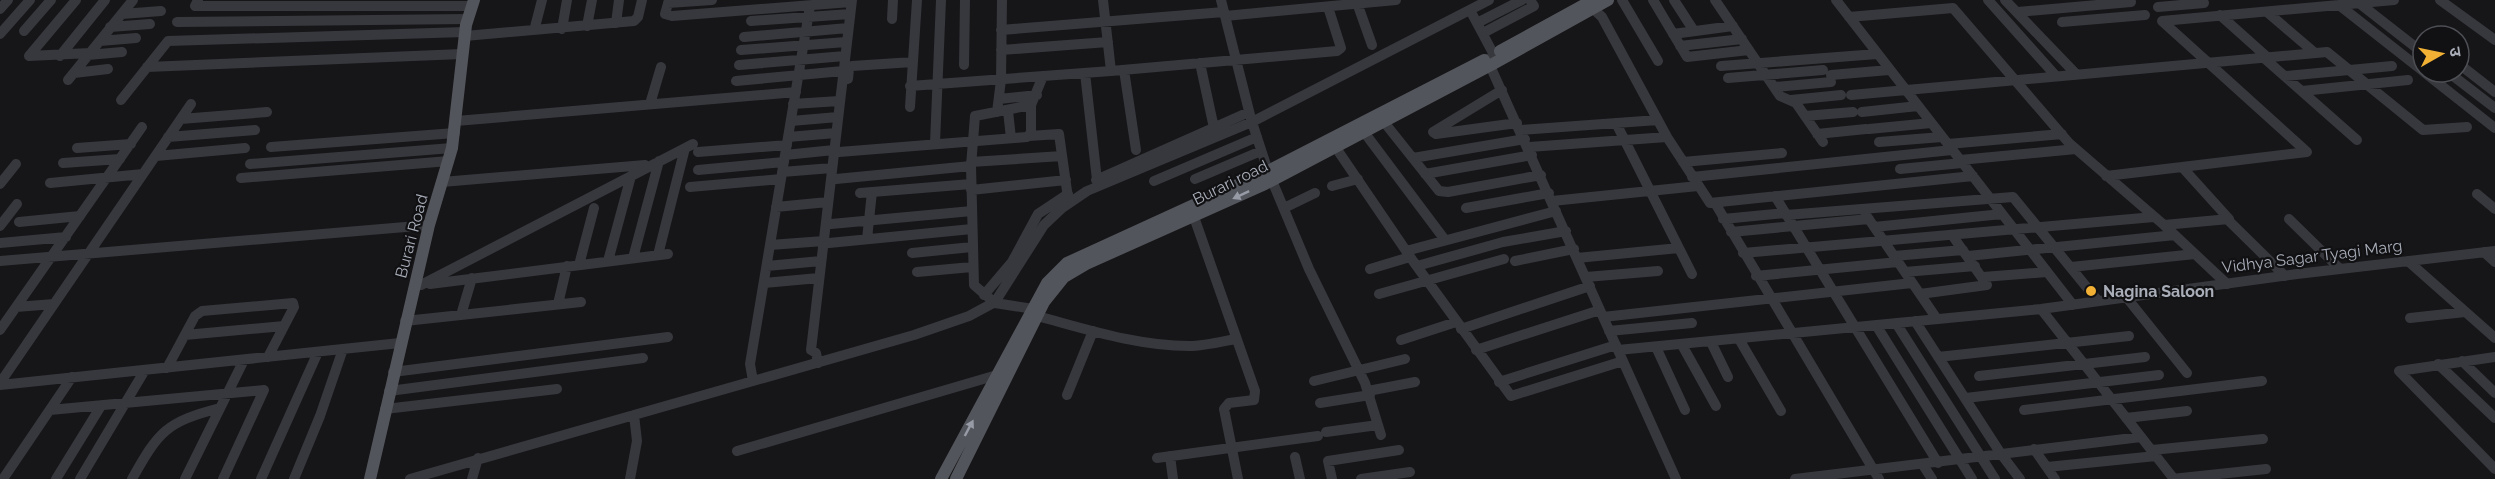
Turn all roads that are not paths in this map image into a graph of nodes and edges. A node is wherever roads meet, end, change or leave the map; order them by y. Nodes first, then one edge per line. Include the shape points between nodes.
1 (8, 0) edge
2 (30, 0) edge
3 (51, 0) edge
4 (76, 0) edge
5 (105, 0) edge
6 (133, 0) edge
7 (542, 0) edge
8 (567, 0) edge
9 (592, 0) edge
10 (619, 0) edge
11 (642, 0) edge
12 (712, 0) edge
13 (893, 0) edge
14 (918, 0) edge
15 (941, 0) edge
16 (965, 0) edge
17 (1002, 0) edge
18 (1103, 0) edge
19 (1110, 0) edge
20 (1221, 0) edge
21 (1396, 0) edge
22 (1489, 0) edge
23 (1522, 0) edge
24 (1531, 0) edge
25 (1608, 0) edge
26 (1622, 0) edge
27 (1653, 0) edge
28 (1674, 0) edge
29 (1715, 0) edge
30 (1840, 0) edge
31 (2040, 0) edge
32 (2151, 0) edge
33 (2294, 0) edge
34 (2394, 0) edge
35 (2440, 0) edge
36 (852, 1) edge
37 (2130, 1) edge
38 (668, 2) edge
39 (1356, 2) edge
40 (198, 3) edge
41 (220, 3) edge
42 (244, 3) edge
43 (271, 3) edge
44 (296, 3) edge
45 (320, 3) edge
46 (346, 3) edge
47 (473, 3) edge
48 (2204, 3) dead end
49 (2359, 3) junction
50 (1591, 4) edge
51 (1991, 4) edge
52 (2339, 4) junction
53 (765, 5) edge
54 (1303, 5) edge
55 (2011, 6) edge
56 (1328, 7) junction
57 (2158, 7) junction
58 (2302, 7) junction
59 (2048, 8) junction
60 (0, 9) edge
61 (1470, 10) junction
62 (161, 11) dead end
63 (809, 11) junction
64 (2267, 12) junction
65 (122, 14) junction
66 (850, 14) junction
67 (1225, 14) junction
68 (2145, 15) junction
69 (2220, 15) junction
70 (1849, 17) junction
71 (892, 19) dead end
72 (2167, 20) junction
73 (751, 21) dead end
74 (177, 22) dead end
75 (616, 22) junction
76 (1106, 22) junction
77 (1477, 23) junction
78 (150, 24) dead end
79 (588, 26) junction
80 (1733, 26) junction
81 (111, 27) junction
82 (535, 27) dead end
83 (848, 28) junction
84 (466, 29) junction
85 (562, 29) junction
86 (1001, 30) junction
87 (24, 31) dead end
88 (806, 31) junction
89 (1694, 31) junction
90 (1483, 33) junction
91 (0, 34) edge
92 (1673, 34) junction
93 (744, 37) dead end
94 (136, 38) dead end
95 (1742, 39) junction
96 (2495, 40) edge
97 (100, 41) junction
98 (846, 42) junction
99 (1108, 42) junction
100 (2411, 43) edge
101 (803, 45) junction
102 (1372, 45) dead end
103 (1680, 46) junction
104 (741, 50) dead end
105 (1001, 50) junction
106 (1749, 50) junction
107 (122, 52) dead end
108 (89, 54) junction
109 (462, 54) junction
110 (1877, 54) junction
111 (2315, 54) junction
112 (60, 56) junction
113 (844, 56) junction
114 (2266, 58) junction
115 (801, 60) junction
116 (1237, 60) junction
117 (1491, 60) junction
118 (2411, 61) edge
119 (913, 62) junction
120 (1659, 62) dead end
121 (1758, 62) junction
122 (1200, 63) junction
123 (2210, 63) junction
124 (739, 65) dead end
125 (964, 65) dead end
126 (1721, 66) dead end
127 (2392, 66) dead end
128 (147, 67) junction
129 (661, 67) dead end
130 (108, 69) dead end
131 (1124, 70) junction
132 (1889, 70) junction
133 (2350, 70) junction
134 (843, 71) junction
135 (1111, 71) junction
136 (1085, 73) junction
137 (2471, 73) edge
138 (798, 74) junction
139 (2076, 74) junction
140 (1766, 75) junction
141 (1828, 75) junction
142 (1043, 76) junction
143 (2056, 76) junction
144 (2285, 76) junction
145 (1728, 78) dead end
146 (1002, 80) junction
147 (2016, 80) junction
148 (2408, 80) dead end
149 (736, 81) dead end
150 (937, 84) junction
151 (2367, 84) junction
152 (2440, 84) edge
153 (2464, 84) edge
154 (910, 86) junction
155 (1774, 87) junction
156 (1502, 90) junction
157 (1905, 90) junction
158 (2302, 91) junction
159 (796, 92) junction
160 (2495, 92) edge
161 (1037, 95) junction
162 (999, 99) junction
163 (121, 100) dead end
164 (1791, 100) junction
165 (839, 101) junction
166 (191, 104) dead end
167 (651, 104) junction
168 (794, 104) junction
169 (1031, 105) junction
170 (1918, 106) junction
171 (910, 107) dead end
172 (2495, 108) edge
173 (1003, 111) junction
174 (267, 112) dead end
175 (1250, 116) junction
176 (1805, 116) junction
177 (838, 117) junction
178 (181, 119) junction
179 (1658, 120) junction
180 (791, 121) junction
181 (1384, 122) junction
182 (1616, 123) junction
183 (1931, 123) junction
184 (142, 127) dead end
185 (456, 127) junction
186 (2467, 127) dead end
187 (1214, 128) junction
188 (2495, 128) edge
189 (255, 130) dead end
190 (1364, 132) junction
191 (836, 133) junction
192 (2062, 134) junction
193 (1029, 136) junction
194 (168, 137) junction
195 (1257, 137) junction
196 (1667, 137) junction
197 (1011, 138) junction
198 (1525, 139) junction
199 (972, 140) junction
200 (1624, 140) junction
201 (2357, 140) dead end
202 (1879, 142) dead end
203 (934, 143) junction
204 (131, 144) junction
205 (1334, 144) junction
206 (1947, 144) junction
207 (270, 147) dead end
208 (77, 148) dead end
209 (245, 148) dead end
210 (452, 148) junction
211 (692, 148) junction
212 (2076, 149) junction
213 (1136, 150) dead end
214 (836, 151) junction
215 (1261, 151) junction
216 (1782, 153) dead end
217 (156, 156) junction
218 (1062, 156) junction
219 (784, 158) junction
220 (1413, 158) junction
221 (120, 159) junction
222 (449, 161) junction
223 (1961, 161) junction
224 (1683, 162) junction
225 (63, 163) dead end
226 (656, 163) junction
227 (16, 164) dead end
228 (250, 164) dead end
229 (971, 164) junction
230 (2182, 167) junction
231 (832, 168) junction
232 (1900, 169) dead end
233 (698, 170) dead end
234 (143, 174) junction
235 (1425, 174) junction
236 (1541, 175) junction
237 (631, 176) junction
238 (1270, 176) junction
239 (1973, 176) junction
240 (2106, 176) junction
241 (107, 178) junction
242 (241, 178) dead end
243 (836, 179) junction
244 (1195, 179) dead end
245 (1359, 179) junction
246 (1066, 180) junction
247 (1097, 180) junction
248 (442, 182) junction
249 (1154, 182) dead end
250 (1695, 182) junction
251 (50, 183) dead end
252 (0, 184) edge
253 (1332, 186) dead end
254 (690, 187) dead end
255 (971, 187) junction
256 (1649, 191) junction
257 (872, 192) junction
258 (1315, 193) dead end
259 (860, 194) dead end
260 (2477, 194) dead end
261 (1775, 196) junction
262 (1068, 197) junction
263 (1990, 198) junction
264 (828, 202) junction
265 (1552, 202) junction
266 (1715, 203) junction
267 (17, 204) dead end
268 (776, 207) junction
269 (594, 208) dead end
270 (1284, 208) junction
271 (1466, 208) dead end
272 (2495, 209) edge
273 (972, 211) junction
274 (1191, 213) junction
275 (1786, 214) junction
276 (2002, 214) junction
277 (80, 216) junction
278 (2154, 217) junction
279 (1868, 218) junction
280 (1723, 219) junction
281 (2289, 219) dead end
282 (869, 220) junction
283 (2228, 220) junction
284 (19, 222) dead end
285 (831, 224) junction
286 (429, 225) junction
287 (2164, 225) junction
288 (0, 226) edge
289 (1793, 226) junction
290 (2039, 228) junction
291 (972, 229) junction
292 (2014, 229) junction
293 (1566, 231) junction
294 (1731, 232) junction
295 (1952, 235) junction
296 (2175, 235) junction
297 (66, 237) junction
298 (867, 239) junction
299 (1445, 240) junction
300 (1884, 241) junction
301 (826, 242) junction
302 (0, 243) edge
303 (770, 245) junction
304 (972, 247) junction
305 (1679, 248) junction
306 (1806, 248) junction
307 (2055, 248) junction
308 (2030, 250) junction
309 (2489, 251) edge
310 (1743, 253) junction
311 (89, 254) junction
312 (912, 254) dead end
313 (1576, 254) junction
314 (2195, 254) junction
315 (51, 257) junction
316 (633, 258) junction
317 (1411, 258) junction
318 (1969, 258) junction
319 (1896, 259) junction
320 (0, 261) edge
321 (608, 261) junction
322 (821, 261) junction
323 (2408, 261) junction
324 (2495, 262) edge
325 (579, 265) junction
326 (567, 266) junction
327 (767, 266) junction
328 (972, 267) junction
329 (2071, 267) junction
330 (1370, 269) dead end
331 (2340, 269) junction
332 (1819, 270) junction
333 (1658, 271) dead end
334 (917, 272) dead end
335 (1905, 272) junction
336 (2047, 272) junction
337 (1692, 274) dead end
338 (1756, 276) junction
339 (2285, 276) junction
340 (1983, 277) junction
341 (472, 278) junction
342 (819, 278) junction
343 (1427, 280) junction
344 (1588, 282) junction
345 (764, 283) junction
346 (1912, 283) junction
347 (2227, 284) junction
348 (418, 285) junction
349 (1833, 292) junction
350 (1378, 294) dead end
351 (1920, 294) junction
352 (988, 298) junction
353 (2127, 298) junction
354 (1770, 299) junction
355 (2098, 301) junction
356 (581, 302) dead end
357 (54, 304) junction
358 (558, 304) junction
359 (2073, 305) junction
360 (16, 307) junction
361 (2041, 309) junction
362 (1037, 312) junction
363 (2465, 312) junction
364 (1602, 314) junction
365 (461, 315) junction
366 (2410, 318) dead end
367 (1937, 319) junction
368 (405, 321) junction
369 (1915, 321) junction
370 (1692, 323) dead end
371 (1896, 323) junction
372 (1459, 325) junction
373 (1876, 325) junction
374 (284, 326) junction
375 (1854, 327) junction
376 (0, 330) edge
377 (1093, 331) junction
378 (1610, 331) junction
379 (1790, 333) junction
380 (185, 335) junction
381 (2129, 336) dead end
382 (668, 337) dead end
383 (2495, 338) edge
384 (1235, 339) junction
385 (1739, 339) junction
386 (1401, 340) dead end
387 (1711, 342) junction
388 (2067, 342) junction
389 (400, 343) junction
390 (1682, 345) junction
391 (1656, 347) junction
392 (343, 349) junction
393 (1476, 350) junction
394 (318, 352) junction
395 (1619, 352) junction
396 (268, 357) junction
397 (1938, 357) junction
398 (2145, 357) dead end
399 (643, 358) dead end
400 (817, 358) junction
401 (2494, 358) edge
402 (1405, 359) dead end
403 (244, 360) junction
404 (2462, 361) junction
405 (2438, 364) junction
406 (2085, 365) junction
407 (167, 368) junction
408 (145, 370) junction
409 (1359, 370) junction
410 (393, 372) junction
411 (2187, 373) dead end
412 (997, 375) junction
413 (2159, 375) dead end
414 (1979, 376) dead end
415 (72, 377) junction
416 (1728, 377) dead end
417 (752, 378) junction
418 (1314, 381) dead end
419 (2262, 381) dead end
420 (1415, 382) dead end
421 (1499, 382) junction
422 (2098, 382) junction
423 (0, 384) edge
424 (556, 389) dead end
425 (389, 391) junction
426 (1369, 393) junction
427 (2495, 393) edge
428 (227, 394) junction
429 (1067, 395) dead end
430 (1966, 398) junction
431 (2113, 401) junction
432 (1320, 403) dead end
433 (124, 404) junction
434 (101, 406) junction
435 (1716, 406) dead end
436 (220, 408) junction
437 (385, 409) junction
438 (50, 410) junction
439 (1685, 410) dead end
440 (2024, 410) dead end
441 (1781, 411) dead end
442 (2187, 411) dead end
443 (634, 415) junction
444 (2126, 418) junction
445 (2495, 418) edge
446 (2141, 437) junction
447 (2263, 439) dead end
448 (1232, 448) junction
449 (2034, 449) junction
450 (1399, 450) dead end
451 (737, 451) dead end
452 (2154, 453) junction
453 (2001, 454) junction
454 (1295, 457) dead end
455 (478, 458) junction
456 (1980, 458) junction
457 (1960, 460) junction
458 (1938, 463) junction
459 (1923, 465) junction
460 (2046, 466) junction
461 (2266, 469) dead end
462 (2495, 469) edge
463 (1410, 472) dead end
464 (1877, 475) edge
465 (3, 479) edge
466 (56, 479) edge
467 (80, 479) edge
468 (132, 479) edge
469 (185, 479) edge
470 (223, 479) edge
471 (261, 479) edge
472 (294, 479) edge
473 (370, 479) edge
474 (410, 479) edge
475 (472, 479) edge
476 (630, 479) edge
477 (941, 479) edge
478 (956, 479) edge
479 (1173, 479) edge
480 (1238, 479) edge
481 (1300, 479) edge
482 (1332, 479) edge
483 (1361, 479) edge
484 (1676, 479) edge
485 (1795, 479) edge
486 (1932, 479) edge
487 (1972, 479) edge
488 (1995, 479) edge
489 (2020, 479) edge
490 (2055, 479) edge
491 (2174, 479) edge

1 - 60 street
2 - 91 street
3 - 87 street
4 - 112 street via 29,56
5 - 112 street
6 - 65 street
7 - 82 street
8 - 85 street
9 - 79 street
10 - 75 street
11 - 75 street via 637,19
12 - 38 street
13 - 71 street
14 - 119 street
15 - 150 street
16 - 125 street
17 - 86 street
18 - 19 street
18 - 76 street
20 - 67 street
21 - 39 street
22 - 61 street
23 - 77 street
24 - 90 street via 1533,7
25 - 50 main road, Burari road
26 - 120 street
27 - 92 street
28 - 89 street
29 - 80 street
30 - 70 street
31 - 59 street
32 - 57 street
33 - 58 street
34 - 49 street
35 - 96 street
36 - 63 street
36 - 66 street
37 - 59 street
37 - 68 street
38 - 53 street via 668,16
39 - 56 street
39 - 102 street
40 - 41 street
41 - 42 street
42 - 43 street
43 - 44 street
44 - 45 street
45 - 46 street
46 - 47 street
47 - 84 main road, Burari Road
48 - 57 street
49 - 52 street
49 - 100 street
50 - 117 main road, Burari road
50 - 179 street via 1602,17
51 - 55 street
51 - 143 street
52 - 58 street
52 - 118 street
53 - 63 street
54 - 56 street
54 - 67 street
55 - 59 street
55 - 139 street
56 - 116 street via 1339,50
57 - 72 street
58 - 64 street
59 - 68 street via 2066,25
61 - 77 street
61 - 175 street
62 - 65 street
63 - 66 street
63 - 73 street
63 - 88 street
64 - 69 street
64 - 111 street
65 - 81 street
66 - 83 street
67 - 76 street
67 - 116 street
68 - 72 street via 2153,22
69 - 72 street
69 - 114 street
70 - 110 street
70 - 147 street via 1952,8
72 - 123 street
74 - 84 street
75 - 79 street
76 - 86 street
76 - 99 street
77 - 90 street
78 - 81 street
79 - 85 street
80 - 89 street
80 - 95 street
81 - 97 street
83 - 88 street
83 - 98 street
84 - 85 street
84 - 109 main road, Burari Road
84 - 128 street via 172,41
86 - 105 street
88 - 93 street
88 - 101 street
89 - 92 street
90 - 117 street
92 - 103 street
94 - 97 street
95 - 103 street
95 - 106 street
97 - 108 street
98 - 101 street
98 - 113 street
99 - 105 street
99 - 135 street
101 - 104 street
101 - 115 street
103 - 106 street via 1690,58
105 - 146 street
106 - 121 street
107 - 108 street
108 - 112 street
108 - 130 street via 71,76
109 - 128 street
109 - 185 main road, Burari Road
110 - 121 street
110 - 132 street
111 - 114 street
111 - 133 street via 2330,53
113 - 115 street
113 - 134 street
114 - 123 street
114 - 144 street
115 - 124 street
115 - 138 street
116 - 122 street
116 - 175 street
117 - 156 street
117 - 181 main road, Burari road
117 - 205 main road, Burari road via 1412,95
119 - 154 street
119 - 214 street via 850,67
121 - 126 street
121 - 140 street
122 - 131 street
122 - 187 street
123 - 139 street
123 - 230 street via 2307,152
127 - 133 street
128 - 163 street
129 - 167 street
131 - 135 street
131 - 213 street
132 - 141 street
132 - 157 street
133 - 144 street
133 - 151 street
134 - 138 street
134 - 165 street
135 - 136 street
136 - 142 street
136 - 247 street
137 - 160 street
138 - 149 street
138 - 159 street
139 - 143 street
140 - 141 street
140 - 145 street
140 - 155 street
141 - 155 street
142 - 146 street
142 - 161 street
143 - 147 street
144 - 158 street
146 - 150 street
146 - 162 street
147 - 157 street
147 - 192 street
148 - 151 street
150 - 154 street
150 - 203 street
151 - 158 street
151 - 186 street via 2425,131
152 - 188 street
153 - 172 street
154 - 171 street
155 - 164 street via 1782,98
156 - 198 street
156 - 198 street via 1433,132
157 - 164 street
157 - 170 street
158 - 201 street
159 - 167 street
159 - 168 street
161 - 162 street
161 - 169 street
162 - 173 street
164 - 176 street
165 - 168 street
165 - 177 street
166 - 178 street
167 - 185 street
168 - 180 street
169 - 173 street
169 - 193 street
170 - 176 street
170 - 183 street
173 - 197 street
173 - 199 street via 975,116
174 - 178 street
175 - 187 street
175 - 195 street
175 - 262 street
176 - 183 street via 1820,138
177 - 180 street
177 - 191 street
178 - 194 street
179 - 182 street
179 - 196 street
180 - 219 street
181 - 190 main road, Burari road
181 - 220 street
182 - 198 street
182 - 200 street
183 - 206 street
184 - 204 street
185 - 207 street
185 - 210 main road, Burari Road
187 - 247 street
189 - 194 street
190 - 205 main road, Burari road
190 - 299 street
191 - 214 street
191 - 219 street
192 - 206 street
192 - 212 street
193 - 197 street
193 - 218 street via 1059,134
194 - 217 street
195 - 215 street
195 - 249 street
196 - 200 street
196 - 224 street
197 - 199 street
198 - 200 street
198 - 220 street
198 - 235 street
198 - 236 street
199 - 203 street
199 - 229 street
200 - 256 street
202 - 206 street
203 - 214 street
204 - 208 street
204 - 221 street
205 - 238 main road, Burari road
205 - 245 street
206 - 223 street
206 - 250 street
209 - 217 street
210 - 222 main road, Burari Road
210 - 228 street
211 - 219 street
211 - 226 street
211 - 316 street via 663,254
212 - 223 street
212 - 240 street
214 - 219 street
214 - 231 street
214 - 243 street
215 - 238 street
215 - 244 street
216 - 224 street
217 - 234 street
218 - 229 street
218 - 246 street
219 - 231 street
219 - 233 street
219 - 254 street
219 - 268 street
220 - 235 street
221 - 225 street
221 - 241 street
222 - 242 street
222 - 248 main road, Burari Road
223 - 232 street
223 - 239 street
224 - 250 street
226 - 237 street
226 - 248 street
226 - 316 street
227 - 252 street
229 - 243 street
229 - 255 street
230 - 240 street
230 - 283 street
231 - 264 street
234 - 241 street
234 - 311 street
235 - 236 street via 1443,192
236 - 265 street
237 - 321 street
237 - 348 street
238 - 270 street
238 - 274 main road, Burari road
239 - 261 street
239 - 263 street
240 - 278 street
241 - 251 street
241 - 277 street
243 - 285 street
245 - 253 street
245 - 317 street
246 - 255 street
246 - 262 street
247 - 262 street
248 - 286 main road, Burari Road
250 - 256 street
250 - 266 street via 1707,201
255 - 257 street
255 - 273 street
256 - 265 street
256 - 305 street
257 - 259 street
257 - 282 street
258 - 270 street
260 - 272 street
261 - 266 street
261 - 275 street
262 - 352 street via 1038,214
263 - 276 street
263 - 279 street
263 - 290 street via 2016,199
264 - 268 street
264 - 301 street
265 - 271 street
265 - 293 street
265 - 299 street
266 - 280 street
267 - 288 street
268 - 303 street
269 - 325 street
270 - 409 street
273 - 282 street
273 - 291 street
274 - 362 main road, Burari road via 1067,263 1047,283
274 - 384 street
275 - 279 street
275 - 280 street
275 - 289 street
276 - 279 street
276 - 292 street
277 - 284 street
277 - 297 street
278 - 287 street
278 - 290 street
279 - 289 street
279 - 300 street
280 - 294 street
281 - 331 street
282 - 285 street
282 - 298 street
283 - 287 street
283 - 339 street
285 - 301 street
286 - 311 street
286 - 348 main road, Burari Road
287 - 296 street
289 - 294 street
289 - 306 street
290 - 292 street
290 - 307 street
291 - 298 street
291 - 304 street
292 - 295 street
292 - 308 street
293 - 313 street
293 - 317 street
294 - 310 street
295 - 300 street
295 - 318 street
296 - 307 street
296 - 314 street
297 - 302 street
297 - 315 street
298 - 301 street
299 - 317 street
300 - 306 street
300 - 319 street
301 - 303 street
301 - 322 street
301 - 400 street
303 - 327 street
304 - 312 street
304 - 328 street
305 - 313 street
305 - 337 street
306 - 310 street
306 - 332 street
307 - 308 street
307 - 329 street
308 - 318 street
308 - 336 street
309 - 323 street, Vidhya Sagar Tyagi Marg
309 - 324 street
310 - 338 street
311 - 315 street
311 - 357 street
313 - 343 street via 1509,260
313 - 344 street
314 - 329 street
314 - 347 street
315 - 320 street
315 - 360 street
316 - 321 street
317 - 330 street
317 - 343 street
318 - 319 street
318 - 335 street
318 - 340 street
319 - 332 street
319 - 335 street
321 - 325 street
322 - 327 street
322 - 342 street
323 - 331 street, Vidhya Sagar Tyagi Marg
323 - 363 street
325 - 326 street
326 - 341 street
326 - 358 street
327 - 345 street
328 - 334 street
328 - 352 street via 974,285
329 - 355 street
331 - 339 street, Vidhya Sagar Tyagi Marg
332 - 338 street
332 - 349 street
333 - 344 street
335 - 346 street
336 - 340 street
336 - 359 street
338 - 354 street
339 - 347 street, Vidhya Sagar Tyagi Marg
340 - 351 street via 1986,287
341 - 348 street
341 - 365 street
342 - 345 street
342 - 400 street via 811,350
343 - 350 street
343 - 372 street
344 - 364 street
344 - 372 street
345 - 417 street via 750,364
346 - 349 street
346 - 351 street
347 - 353 street, Vidhya Sagar Tyagi Marg
348 - 368 main road, Burari Road
349 - 354 street
349 - 375 street
351 - 367 street
352 - 362 street
352 - 400 street via 949,324
353 - 355 street, Vidhya Sagar Tyagi Marg
353 - 411 street
354 - 364 street
354 - 379 street
355 - 359 street, Vidhya Sagar Tyagi Marg
356 - 358 street
357 - 360 street
357 - 423 street
358 - 365 street
359 - 361 street, Vidhya Sagar Tyagi Marg
360 - 376 street
361 - 367 street, Vidhya Sagar Tyagi Marg
361 - 388 street
362 - 377 street
362 - 412 main road, Burari road
362 - 478 main road, Burari road
363 - 366 street
363 - 383 street
364 - 378 street
364 - 393 street
365 - 368 street
367 - 369 street, Vidhya Sagar Tyagi Marg
368 - 389 main road, Burari Road
369 - 371 street, Vidhya Sagar Tyagi Marg
369 - 397 street
370 - 378 street
371 - 373 street, Vidhya Sagar Tyagi Marg
371 - 456 street
372 - 386 street
372 - 393 street
373 - 375 street, Vidhya Sagar Tyagi Marg
373 - 457 street
374 - 380 street
374 - 380 street via 293,303 202,311
374 - 396 street
375 - 379 street, Vidhya Sagar Tyagi Marg
375 - 458 street
377 - 384 street via 1185,346
377 - 429 street
378 - 395 street
379 - 385 street, Vidhya Sagar Tyagi Marg
379 - 464 street
380 - 407 street
381 - 388 street
382 - 410 street
384 - 448 street via 1255,396 1249,402 1225,404
385 - 387 street, Vidhya Sagar Tyagi Marg
385 - 441 street
387 - 390 street, Vidhya Sagar Tyagi Marg
387 - 416 street
388 - 397 street
388 - 406 street
389 - 392 street
389 - 410 main road, Burari Road
390 - 391 street, Vidhya Sagar Tyagi Marg
390 - 435 street
391 - 395 street, Vidhya Sagar Tyagi Marg
391 - 439 street
392 - 394 street
392 - 472 street
393 - 421 street
394 - 396 street
394 - 471 street
395 - 421 street
395 - 421 street via 1517,396 1507,393
395 - 484 street
396 - 403 street
397 - 430 street
398 - 406 street
399 - 425 street
400 - 417 street
401 - 404 street
402 - 409 street
403 - 407 street
403 - 428 street
404 - 405 street
404 - 427 street
405 - 445 street
405 - 462 street via 2399,371
406 - 414 street
406 - 422 street
407 - 408 street
408 - 415 street
408 - 433 street
409 - 418 street
409 - 426 street
410 - 425 main road, Burari Road
412 - 451 street
477 -> 412 main road, Burari road
413 - 422 street
415 - 423 street
415 - 438 street
417 - 443 street
419 - 431 street
420 - 426 street
422 - 430 street
422 - 431 street
424 - 437 street
425 - 437 main road, Burari Road
426 - 432 street
426 - 448 street via 1380,430 1322,434
428 - 433 street
428 - 436 street
428 - 470 street via 264,390
430 - 453 street
431 - 440 street
431 - 444 street
433 - 434 street
433 - 467 street
434 - 438 street
434 - 466 street
436 - 468 street via 167,426 156,437
436 - 469 street
437 - 473 main road, Burari Road
438 - 465 street
442 - 444 street
443 - 455 street
443 - 476 street via 637,441
444 - 446 street
446 - 449 street
446 - 452 street
447 - 452 street
448 - 479 street via 1163,457
448 - 480 street
449 - 453 street
449 - 460 street
450 - 482 street via 1328,461
452 - 460 street
452 - 491 street
453 - 456 street
453 - 489 street
454 - 481 street
455 - 474 street
455 - 475 street
456 - 457 street
456 - 488 street
457 - 458 street
457 - 487 street
458 - 459 street
459 - 464 street
459 - 486 street
460 - 490 street
461 - 491 street
463 - 483 street
464 - 485 street

